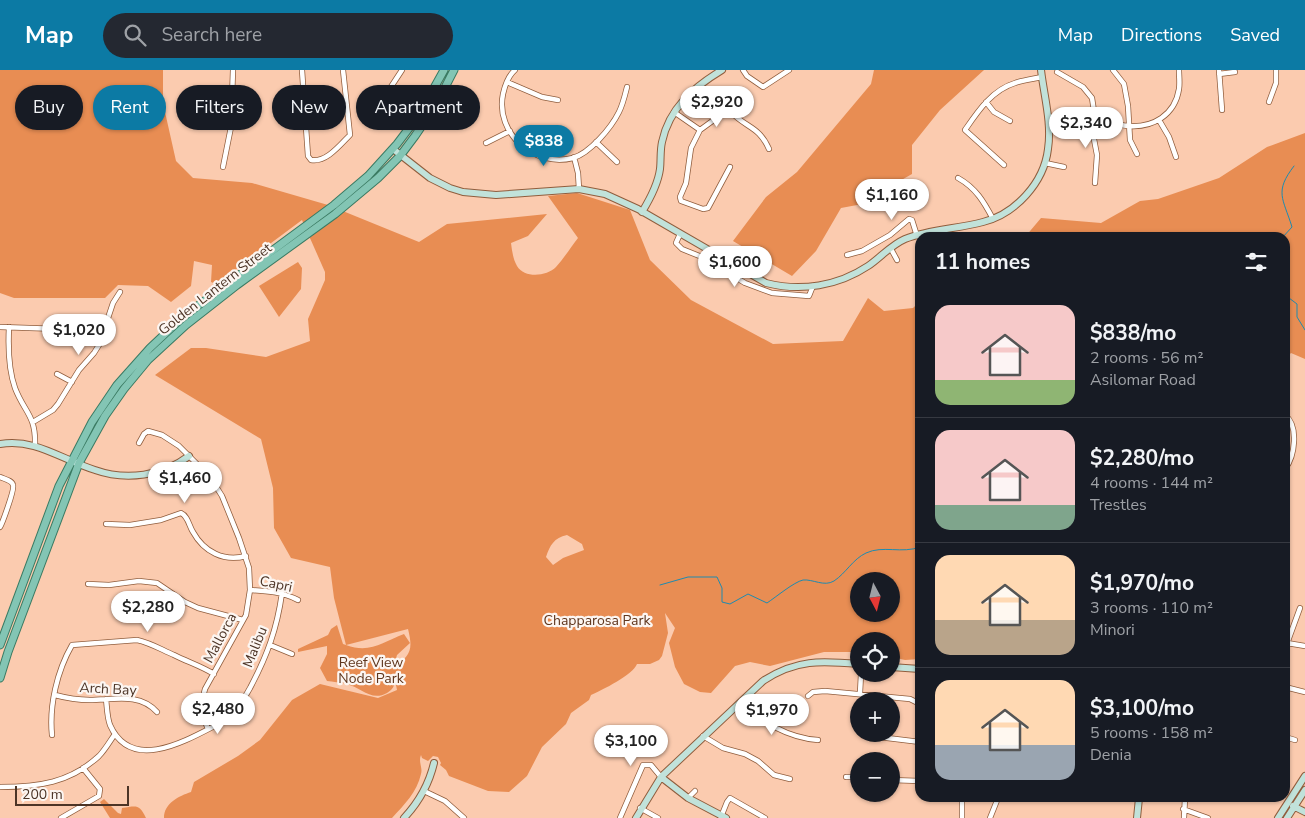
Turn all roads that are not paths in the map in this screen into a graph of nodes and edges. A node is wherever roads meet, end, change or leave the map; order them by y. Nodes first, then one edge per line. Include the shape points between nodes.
1 (233, 70) edge
2 (302, 70) edge
3 (343, 70) edge
4 (402, 70) edge
5 (444, 70) edge
6 (454, 70) edge
7 (515, 70) edge
8 (722, 70) edge
9 (743, 70) edge
10 (789, 70) edge
11 (1041, 70) edge
12 (1113, 70) edge
13 (1179, 70) edge
14 (1277, 70) edge
15 (1057, 72) dead end
16 (1219, 72) edge
17 (1235, 72) dead end
18 (1042, 78) junction
19 (507, 82) junction
20 (392, 85) edge
21 (628, 87) dead end
22 (558, 100) dead end
23 (986, 102) junction
24 (1269, 102) dead end
25 (1222, 110) dead end
26 (674, 112) junction
27 (1048, 117) junction
28 (1094, 117) junction
29 (1159, 120) junction
30 (1010, 121) dead end
31 (1128, 126) junction
32 (700, 130) junction
33 (510, 131) junction
34 (596, 142) junction
35 (486, 143) dead end
36 (393, 149) junction
37 (769, 149) dead end
38 (1137, 154) dead end
39 (400, 156) junction
40 (1176, 157) dead end
41 (574, 158) junction
42 (616, 162) dead end
43 (1045, 163) junction
44 (730, 166) dead end
45 (1004, 166) dead end
46 (223, 167) dead end
47 (1064, 167) dead end
48 (958, 178) dead end
49 (1095, 183) dead end
50 (579, 189) junction
51 (642, 212) junction
52 (993, 219) junction
53 (916, 232) edge
54 (929, 232) edge
55 (680, 234) junction
56 (915, 237) edge
57 (891, 248) junction
58 (847, 255) dead end
59 (897, 260) dead end
60 (813, 286) junction
61 (120, 292) dead end
62 (0, 327) edge
63 (9, 327) junction
64 (104, 330) junction
65 (56, 374) dead end
66 (72, 382) junction
67 (1290, 421) edge
68 (33, 422) junction
69 (139, 442) dead end
70 (0, 444) edge
71 (35, 445) junction
72 (189, 456) junction
73 (75, 462) junction
74 (1290, 462) edge
75 (0, 477) edge
76 (106, 524) dead end
77 (0, 527) edge
78 (246, 556) junction
79 (88, 584) dead end
80 (250, 590) junction
81 (282, 593) junction
82 (298, 600) dead end
83 (1300, 608) dead end
84 (243, 620) junction
85 (1290, 635) edge
86 (1290, 644) edge
87 (0, 645) edge
88 (270, 646) junction
89 (1305, 646) edge
90 (292, 654) dead end
91 (850, 663) edge
92 (900, 668) edge
93 (915, 669) edge
94 (214, 674) junction
95 (0, 678) edge
96 (1290, 688) edge
97 (850, 692) edge
98 (1305, 692) edge
99 (55, 695) junction
100 (808, 696) dead end
101 (900, 698) edge
102 (106, 699) junction
103 (741, 701) junction
104 (915, 702) edge
105 (157, 712) dead end
106 (208, 729) junction
107 (115, 734) junction
108 (52, 735) dead end
109 (703, 736) junction
110 (1290, 738) edge
111 (818, 740) dead end
112 (900, 740) edge
113 (1295, 740) dead end
114 (915, 741) edge
115 (434, 762) dead end
116 (83, 768) junction
117 (1305, 776) edge
118 (661, 777) junction
119 (846, 777) dead end
120 (850, 777) edge
121 (790, 779) dead end
122 (900, 780) edge
123 (915, 781) edge
124 (0, 787) edge
125 (1305, 790) edge
126 (424, 791) junction
127 (695, 791) dead end
128 (688, 798) junction
129 (1290, 799) edge
130 (962, 802) edge
131 (996, 802) edge
132 (1138, 802) edge
133 (1184, 802) edge
134 (1287, 804) joint
135 (1295, 807) junction
136 (640, 808) junction
137 (1183, 809) junction
138 (1305, 812) edge
139 (723, 817) edge
140 (61, 818) edge
141 (404, 818) edge
142 (464, 818) edge
143 (620, 818) edge
144 (636, 818) edge
145 (658, 818) edge
146 (765, 818) edge
147 (962, 818) edge
148 (990, 818) edge
149 (1137, 818) edge
150 (1184, 818) edge
151 (1208, 818) edge
152 (1278, 818) edge
153 (1287, 818) edge

1 - 46 street via 231,127
2 - 3 street via 308,156 316,161 334,152 350,135
4 - 20 street
5 - 36 main road, Golden Lantern Street via 419,115
6 - 39 main road, Golden Lantern Street via 436,104
7 - 19 street
8 - 26 street via 694,88
9 - 10 street via 763,86
11 - 18 street
12 - 31 street via 1124,84
13 - 29 street via 1180,88 1176,102
14 - 24 street
15 - 28 street via 1090,94
16 - 17 street
16 - 25 street
18 - 23 street via 1014,83
18 - 27 street
19 - 22 street
19 - 33 street via 502,110
21 - 34 street via 619,113
23 - 30 street via 994,112
23 - 45 street via 965,130
26 - 32 street
26 - 51 street via 662,143 655,189
27 - 28 street
27 - 43 street
28 - 31 street
28 - 49 street
29 - 31 street via 1143,126
29 - 40 street
31 - 38 street
32 - 37 street via 730,111 759,132
32 - 44 street via 692,148 681,200 708,208
33 - 35 street
33 - 41 street via 519,144 539,156 555,160
34 - 41 street
34 - 42 street
36 - 39 street
36 - 73 main road, Golden Lantern Street via 358,186 164,334 101,407
39 - 50 street via 436,182 463,192 496,195
39 - 73 main road, Golden Lantern Street via 336,214 237,285 160,348 105,416
41 - 50 street
43 - 47 street
43 - 52 street via 1024,198
48 - 52 street via 978,193
50 - 51 street via 605,194
51 - 55 street
52 - 54 street
53 - 58 street via 909,219 890,235 862,251
55 - 60 street via 766,283 785,287
55 - 60 street via 676,243 682,249 745,283 772,293 809,296
56 - 57 street
57 - 59 street
57 - 60 street via 856,273
61 - 64 street
62 - 63 street
63 - 64 street
63 - 68 street via 10,372 15,389
64 - 66 street via 99,345
65 - 66 street
66 - 68 street via 53,410
67 - 74 street via 1293,453
68 - 71 street
69 - 72 street, Mallorca via 148,431 154,432 171,440
70 - 71 street
71 - 73 street
72 - 73 street via 172,467 133,475 104,473
72 - 78 street, Mallorca via 210,477 222,496
73 - 87 main road, Golden Lantern Street via 59,486
73 - 95 main road, Golden Lantern Street
75 - 77 street via 11,482 14,490
76 - 78 street via 130,525 181,513 198,540 211,552 233,559
78 - 80 street, Mallorca
79 - 84 street via 157,583 198,608
80 - 81 street, Capri
80 - 84 street, Mallorca
81 - 82 street, Capri
81 - 88 street, Malibu
83 - 85 street
84 - 94 street, Mallorca
86 - 89 street
88 - 90 street
88 - 106 street, Malibu via 236,712
91 - 103 street via 825,661 792,666 774,673
92 - 93 street
94 - 99 street via 148,642 124,640 72,645 59,673
94 - 106 street, Mallorca via 202,699 202,715
96 - 98 street
97 - 100 street via 820,691
99 - 102 street, Arch Bay via 85,700
99 - 108 street via 50,718
101 - 104 street
102 - 105 street, Arch Bay via 132,699 150,704
102 - 107 street
103 - 109 street
103 - 111 street via 757,716 790,735
106 - 107 street, Malibu via 159,750 146,751 125,744
107 - 116 street via 100,755
109 - 118 street
109 - 121 street via 723,748 745,754 774,775
110 - 113 street
112 - 114 street
115 - 126 street
116 - 124 street via 48,784
116 - 140 street via 100,789 100,796
117 - 129 street
118 - 128 street
118 - 136 street
118 - 143 street via 651,765 643,764
119 - 120 street
122 - 123 street
125 - 135 street
126 - 141 street
126 - 142 street via 445,801
127 - 128 street
128 - 139 street
130 - 147 street
131 - 148 street
132 - 149 street
133 - 137 street
134 - 135 street
134 - 152 street
135 - 138 street
135 - 153 street
136 - 144 street
136 - 145 street
137 - 150 street
137 - 151 street
139 - 146 street via 730,798

